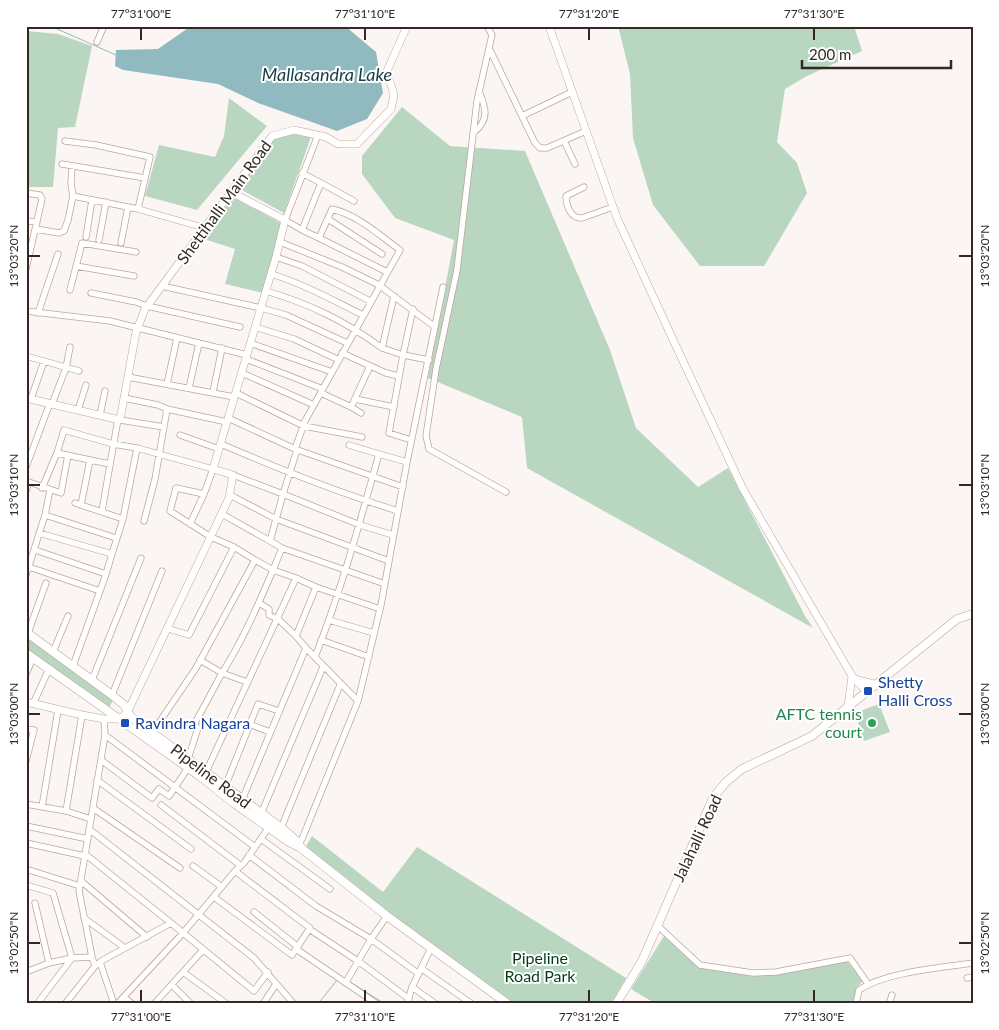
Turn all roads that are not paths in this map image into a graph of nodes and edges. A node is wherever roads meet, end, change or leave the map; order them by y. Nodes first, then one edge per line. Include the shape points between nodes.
1 (104, 26) edge
2 (407, 26) edge
3 (488, 26) edge
4 (549, 26) edge
5 (97, 42) dead end
6 (490, 50) junction
7 (479, 91) junction
8 (572, 92) junction
9 (522, 116) junction
10 (586, 131) junction
11 (473, 133) junction
12 (318, 135) junction
13 (65, 141) dead end
14 (564, 141) junction
15 (62, 164) dead end
16 (575, 164) dead end
17 (72, 166) junction
18 (302, 173) junction
19 (145, 178) junction
20 (321, 183) junction
21 (584, 187) dead end
22 (231, 192) junction
23 (26, 193) edge
24 (73, 196) junction
25 (92, 200) junction
26 (354, 201) dead end
27 (106, 202) junction
28 (128, 207) junction
29 (613, 207) junction
30 (138, 208) junction
31 (328, 219) junction
32 (285, 220) junction
33 (26, 221) edge
34 (37, 226) junction
35 (205, 228) junction
36 (302, 230) junction
37 (86, 237) dead end
38 (319, 238) junction
39 (99, 240) dead end
40 (280, 242) junction
41 (121, 243) dead end
42 (136, 252) dead end
43 (58, 254) dead end
44 (382, 254) dead end
45 (276, 257) junction
46 (76, 266) junction
47 (26, 269) edge
48 (387, 272) junction
49 (271, 274) junction
50 (134, 276) dead end
51 (379, 285) junction
52 (162, 286) junction
53 (443, 287) dead end
54 (70, 290) dead end
55 (266, 291) junction
56 (91, 293) dead end
57 (394, 296) junction
58 (370, 301) junction
59 (147, 306) junction
60 (261, 308) junction
61 (413, 309) junction
62 (26, 311) edge
63 (38, 312) junction
64 (363, 315) junction
65 (240, 327) dead end
66 (256, 327) junction
67 (435, 327) junction
68 (138, 328) junction
69 (356, 329) junction
70 (177, 338) junction
71 (198, 343) junction
72 (347, 343) junction
73 (250, 344) junction
74 (70, 346) dead end
75 (222, 348) junction
76 (382, 348) junction
77 (403, 355) junction
78 (26, 356) edge
79 (246, 357) junction
80 (340, 357) junction
81 (430, 360) junction
82 (44, 361) junction
83 (370, 366) junction
84 (66, 368) junction
85 (79, 372) dead end
86 (332, 372) junction
87 (242, 373) junction
88 (399, 376) junction
89 (128, 377) junction
90 (167, 384) junction
91 (86, 385) dead end
92 (189, 388) junction
93 (105, 391) dead end
94 (322, 391) junction
95 (213, 392) junction
96 (235, 395) junction
97 (124, 398) junction
98 (28, 399) edge
99 (355, 399) junction
100 (51, 404) junction
101 (314, 405) junction
102 (351, 407) junction
103 (394, 407) junction
104 (78, 410) junction
105 (167, 410) junction
106 (361, 413) dead end
107 (100, 415) junction
108 (119, 420) junction
109 (228, 420) junction
110 (304, 426) junction
111 (164, 427) junction
112 (180, 435) dead end
113 (362, 437) dead end
114 (411, 440) junction
115 (113, 444) junction
116 (349, 445) dead end
117 (220, 446) junction
118 (138, 448) junction
119 (296, 449) junction
120 (57, 453) junction
121 (160, 454) junction
122 (379, 454) junction
123 (68, 456) junction
124 (90, 460) junction
125 (408, 462) junction
126 (110, 464) junction
127 (26, 467) edge
128 (213, 469) junction
129 (289, 473) junction
130 (233, 475) junction
131 (373, 477) junction
132 (28, 482) edge
133 (403, 487) junction
134 (42, 488) junction
135 (50, 490) junction
136 (26, 492) edge
137 (506, 492) dead end
138 (204, 494) junction
139 (283, 494) junction
140 (230, 495) junction
141 (366, 501) junction
142 (398, 511) junction
143 (102, 512) junction
144 (222, 514) junction
145 (45, 515) junction
146 (123, 519) junction
147 (276, 519) junction
148 (144, 521) dead end
149 (190, 524) junction
150 (360, 524) junction
151 (39, 533) junction
152 (394, 535) junction
153 (211, 537) junction
154 (116, 538) junction
155 (270, 541) junction
156 (353, 546) junction
157 (234, 547) junction
158 (282, 548) junction
159 (35, 550) junction
160 (112, 554) junction
161 (141, 558) dead end
162 (255, 560) junction
163 (389, 561) junction
164 (28, 567) edge
165 (273, 570) junction
166 (162, 571) dead end
167 (346, 571) junction
168 (106, 574) junction
169 (26, 575) edge
170 (296, 578) junction
171 (46, 583) dead end
172 (385, 584) junction
173 (316, 587) junction
174 (100, 591) junction
175 (337, 596) junction
176 (259, 604) junction
177 (380, 609) junction
178 (973, 614) edge
179 (68, 616) dead end
180 (278, 619) junction
181 (329, 620) junction
182 (169, 629) junction
183 (27, 633) edge
184 (374, 634) junction
185 (296, 636) junction
186 (321, 640) junction
187 (306, 648) junction
188 (53, 652) junction
189 (30, 655) edge
190 (314, 657) junction
191 (369, 657) junction
192 (200, 660) junction
193 (73, 666) junction
194 (323, 667) junction
195 (49, 669) junction
196 (222, 673) junction
197 (26, 674) edge
198 (854, 678) junction
199 (92, 680) junction
200 (247, 682) junction
201 (340, 684) junction
202 (876, 685) junction
203 (867, 692) junction
204 (112, 695) junction
205 (358, 701) junction
206 (30, 703) edge
207 (848, 707) junction
208 (58, 710) junction
209 (279, 712) junction
210 (128, 713) junction
211 (82, 715) junction
212 (104, 719) junction
213 (120, 719) junction
214 (249, 724) junction
215 (26, 729) edge
216 (270, 732) junction
217 (152, 733) junction
218 (105, 735) junction
219 (101, 760) junction
220 (26, 761) edge
221 (190, 764) junction
222 (206, 772) junction
223 (97, 780) junction
224 (174, 787) junction
225 (225, 787) junction
226 (242, 800) junction
227 (26, 804) edge
228 (161, 805) dead end
229 (42, 807) junction
230 (93, 808) junction
231 (66, 811) junction
232 (261, 814) junction
233 (91, 818) junction
234 (26, 826) edge
235 (269, 827) junction
236 (281, 828) junction
237 (89, 829) junction
238 (261, 838) junction
239 (88, 839) junction
240 (26, 843) edge
241 (299, 846) junction
242 (255, 847) junction
243 (191, 850) dead end
244 (85, 855) junction
245 (249, 855) junction
246 (240, 865) junction
247 (194, 866) dead end
248 (180, 868) dead end
249 (26, 869) edge
250 (235, 871) junction
251 (80, 883) junction
252 (26, 885) edge
253 (222, 887) junction
254 (330, 889) dead end
255 (214, 897) junction
256 (35, 903) dead end
257 (254, 912) dead end
258 (199, 914) junction
259 (387, 916) junction
260 (84, 918) junction
261 (171, 922) junction
262 (658, 926) junction
263 (309, 929) junction
264 (183, 932) junction
265 (147, 937) junction
266 (371, 939) junction
267 (125, 948) junction
268 (297, 948) junction
269 (431, 948) junction
270 (203, 950) junction
271 (72, 958) junction
272 (92, 958) junction
273 (358, 961) junction
274 (100, 962) junction
275 (49, 963) junction
276 (973, 963) edge
277 (95, 966) junction
278 (420, 971) junction
279 (26, 972) edge
280 (183, 972) junction
281 (268, 972) junction
282 (341, 979) junction
283 (276, 984) junction
284 (868, 984) junction
285 (172, 985) junction
286 (412, 987) junction
287 (892, 995) dead end
288 (124, 996) junction
289 (408, 1001) edge
290 (157, 1003) edge
291 (37, 1004) edge
292 (66, 1004) edge
293 (116, 1004) edge
294 (132, 1004) edge
295 (191, 1004) edge
296 (227, 1004) edge
297 (263, 1004) edge
298 (294, 1004) edge
299 (377, 1004) edge
300 (436, 1004) edge
301 (472, 1004) edge
302 (508, 1004) edge
303 (616, 1004) edge
304 (856, 1004) edge
305 (890, 1004) edge

1 - 5 street
2 - 12 street, Shettihalli Main Road via 387,71 394,95 391,109 357,144 338,144
3 - 6 street via 492,36
4 - 8 street
6 - 7 street
6 - 9 street
7 - 11 street
7 - 11 street via 485,105 485,117
8 - 9 street
8 - 10 street
9 - 14 street via 540,148
10 - 14 street
10 - 29 street
11 - 137 street via 457,270 426,436 429,449
12 - 18 street
12 - 22 street, Shettihalli Main Road via 294,130 272,136
13 - 19 street via 150,157
14 - 16 street
15 - 17 street
17 - 19 street
17 - 24 street via 70,184
18 - 20 street
18 - 32 street
19 - 30 street
20 - 26 street
20 - 36 street
21 - 29 street via 566,196 573,216 582,218
22 - 32 street
22 - 35 street, Shettihalli Main Road
23 - 34 street via 40,195 42,199
24 - 25 street
24 - 34 street via 64,231 59,233
25 - 27 street
25 - 37 street
27 - 28 street
27 - 39 street
28 - 30 street
28 - 41 street
29 - 198 street via 743,489
30 - 35 street
31 - 38 street
31 - 44 street
31 - 48 street via 332,209 343,211 400,250
32 - 36 street
32 - 40 street
33 - 34 street
34 - 47 street
35 - 52 street, Shettihalli Main Road
36 - 38 street
38 - 48 street
40 - 45 street
40 - 51 street
42 - 46 street via 82,243
43 - 63 street
45 - 49 street
45 - 58 street via 302,266
46 - 50 street
46 - 54 street
48 - 51 street
49 - 55 street
49 - 64 street via 291,280
51 - 57 street
51 - 58 street
52 - 59 street, Shettihalli Main Road
52 - 60 street
53 - 67 street
55 - 60 street
55 - 69 street via 290,298
56 - 59 street
57 - 61 street
57 - 76 street
58 - 64 street
59 - 65 street
59 - 68 street, Shettihalli Main Road
60 - 66 street
60 - 72 street via 286,315
61 - 67 street
61 - 77 street
62 - 63 street
63 - 68 street
64 - 69 street
66 - 73 street
66 - 80 street
67 - 81 street
68 - 70 street
68 - 89 street, Shettihalli Main Road
69 - 72 street
69 - 76 street
70 - 71 street
70 - 90 street
71 - 75 street
71 - 92 street
72 - 80 street
73 - 79 street
73 - 86 street
74 - 84 street
75 - 79 street
75 - 95 street
76 - 77 street
77 - 81 street
77 - 88 street
78 - 82 street
79 - 87 street
79 - 94 street
80 - 83 street
80 - 86 street
81 - 114 street
82 - 84 street
82 - 98 street
83 - 88 street
83 - 99 street
84 - 85 street
84 - 100 street
86 - 94 street
87 - 96 street
87 - 101 street
88 - 103 street
89 - 90 street
89 - 97 street, Shettihalli Main Road
90 - 92 street
91 - 104 street
92 - 95 street
93 - 107 street
94 - 101 street
94 - 102 street
95 - 96 street
96 - 109 street
96 - 110 street
97 - 105 street
97 - 108 street, Shettihalli Main Road
98 - 100 street
99 - 102 street
99 - 103 street
100 - 104 street
100 - 127 street
101 - 110 street
102 - 106 street
103 - 114 street via 389,433
104 - 107 street
105 - 109 street
105 - 111 street
107 - 108 street
108 - 111 street
108 - 115 street
109 - 117 street
109 - 119 street
110 - 113 street
110 - 119 street
111 - 121 street
112 - 117 street
114 - 125 street
115 - 118 street
115 - 120 street via 64,430
115 - 126 street
116 - 122 street
117 - 128 street
117 - 129 street
118 - 121 street
118 - 146 street
119 - 129 street
119 - 131 street
120 - 123 street
120 - 134 street
121 - 128 street
121 - 148 street
122 - 125 street
122 - 131 street
123 - 124 street
123 - 135 street via 61,493
124 - 126 street
124 - 143 street via 78,504
125 - 133 street
126 - 143 street
128 - 130 street
128 - 138 street
129 - 139 street
129 - 141 street
130 - 139 street
130 - 140 street
131 - 133 street
131 - 141 street
132 - 134 street
132 - 136 street
133 - 142 street
134 - 135 street
135 - 145 street
138 - 149 street
138 - 149 street via 176,488 170,511
139 - 147 street
139 - 150 street
140 - 144 street
140 - 147 street
141 - 142 street
141 - 150 street
142 - 152 street
143 - 146 street
144 - 153 street
144 - 155 street
145 - 151 street
145 - 154 street
146 - 154 street
147 - 155 street
147 - 156 street
149 - 153 street
150 - 152 street
150 - 156 street
151 - 159 street
151 - 160 street
152 - 163 street
153 - 157 street
153 - 182 street
154 - 160 street
155 - 158 street
156 - 163 street
156 - 167 street
157 - 162 street
157 - 182 street via 189,635
158 - 165 street
158 - 167 street
159 - 164 street
159 - 168 street
160 - 168 street
161 - 199 street
162 - 165 street
162 - 192 street
163 - 172 street
164 - 169 street
164 - 174 street
165 - 170 street
165 - 176 street
166 - 204 street
167 - 172 street
167 - 175 street
168 - 174 street
170 - 173 street
170 - 180 street
171 - 183 street
172 - 177 street
173 - 175 street
173 - 185 street
174 - 193 street
175 - 177 street
175 - 181 street
176 - 180 street
176 - 196 street
177 - 184 street
178 - 202 main road, Jalahalli Road via 957,618
179 - 188 street
180 - 185 street
180 - 200 street
181 - 184 street
181 - 186 street
182 - 210 street
183 - 188 main road, Pipeline Road
184 - 191 street
185 - 187 street
186 - 190 street
186 - 191 street
187 - 190 street
187 - 209 street
188 - 193 main road, Pipeline Road
189 - 195 main road, Pipeline Road
189 - 197 street
190 - 194 street
191 - 205 street
192 - 196 street
192 - 217 street
193 - 199 main road, Pipeline Road
194 - 201 street
194 - 232 street
195 - 206 street
195 - 213 main road, Pipeline Road
196 - 200 street
196 - 221 street via 194,725 198,728
198 - 202 main road
198 - 203 street
198 - 207 street
199 - 204 main road, Pipeline Road
200 - 222 street
201 - 205 street
201 - 236 street
202 - 203 main road, Jalahalli Road
203 - 207 main road, Jalahalli Road
204 - 210 main road, Pipeline Road
205 - 241 street
206 - 208 street
207 - 262 main road, Jalahalli Road via 812,736 742,769 726,782 713,798
208 - 211 street
208 - 229 street
209 - 214 street via 258,704
209 - 216 street
210 - 213 street
210 - 217 main road, Pipeline Road
211 - 212 street
211 - 231 street
212 - 213 street
212 - 218 street
213 - 221 main road, Pipeline Road
214 - 216 street
214 - 225 street
215 - 220 street via 34,730
216 - 226 street
217 - 221 main road, Pipeline Road
218 - 219 street
218 - 224 street
219 - 223 street
219 - 224 street via 152,798 159,789 169,796
221 - 222 main road, Pipeline Road
221 - 224 street
221 - 235 main road, Pipeline Road via 201,777
222 - 225 main road, Pipeline Road
223 - 230 street
223 - 243 street
224 - 242 street
225 - 226 main road, Pipeline Road
226 - 232 main road, Pipeline Road
227 - 229 street
228 - 246 street
229 - 231 street
230 - 233 street
230 - 248 street
231 - 233 street
232 - 236 main road, Pipeline Road
233 - 237 street
234 - 239 street
235 - 238 street
235 - 241 main road, Pipeline Road
236 - 241 main road, Pipeline Road
237 - 239 street
237 - 258 street
238 - 242 street
238 - 254 street
239 - 244 street
240 - 244 street
241 - 259 main road, Pipeline Road
242 - 245 street
244 - 251 street
244 - 261 street
245 - 246 street
245 - 266 street via 316,906
246 - 250 street
247 - 253 street
249 - 251 street
250 - 253 street
250 - 263 street
251 - 260 street
251 - 265 street
252 - 271 street via 53,893
253 - 255 street
255 - 258 street
255 - 268 street via 292,955
256 - 275 street
257 - 268 street
258 - 264 street
258 - 281 street
259 - 266 street
259 - 269 main road, Pipeline Road
260 - 267 street
260 - 272 street
261 - 264 street
261 - 265 street
262 - 284 street via 700,965 753,973 776,972 850,958
262 - 303 main road, Jalahalli Road via 642,961
263 - 268 street
263 - 273 street
264 - 270 street
264 - 288 street
265 - 267 street
266 - 273 street
266 - 278 street
267 - 274 street
268 - 282 street
269 - 278 street
269 - 302 main road, Pipeline Road
270 - 280 street
270 - 281 street via 254,991
271 - 272 street
271 - 275 street
271 - 291 street
272 - 277 street
273 - 282 street
273 - 289 street
274 - 277 street
274 - 293 street
275 - 279 street
276 - 284 street via 886,977
277 - 292 street
278 - 286 street
278 - 301 street
280 - 285 street
280 - 296 street
281 - 283 street
282 - 299 street
283 - 297 street
283 - 298 street
284 - 304 street via 859,990
285 - 290 street
285 - 295 street
286 - 289 street
286 - 300 street
287 - 305 street
288 - 293 street
288 - 294 street

